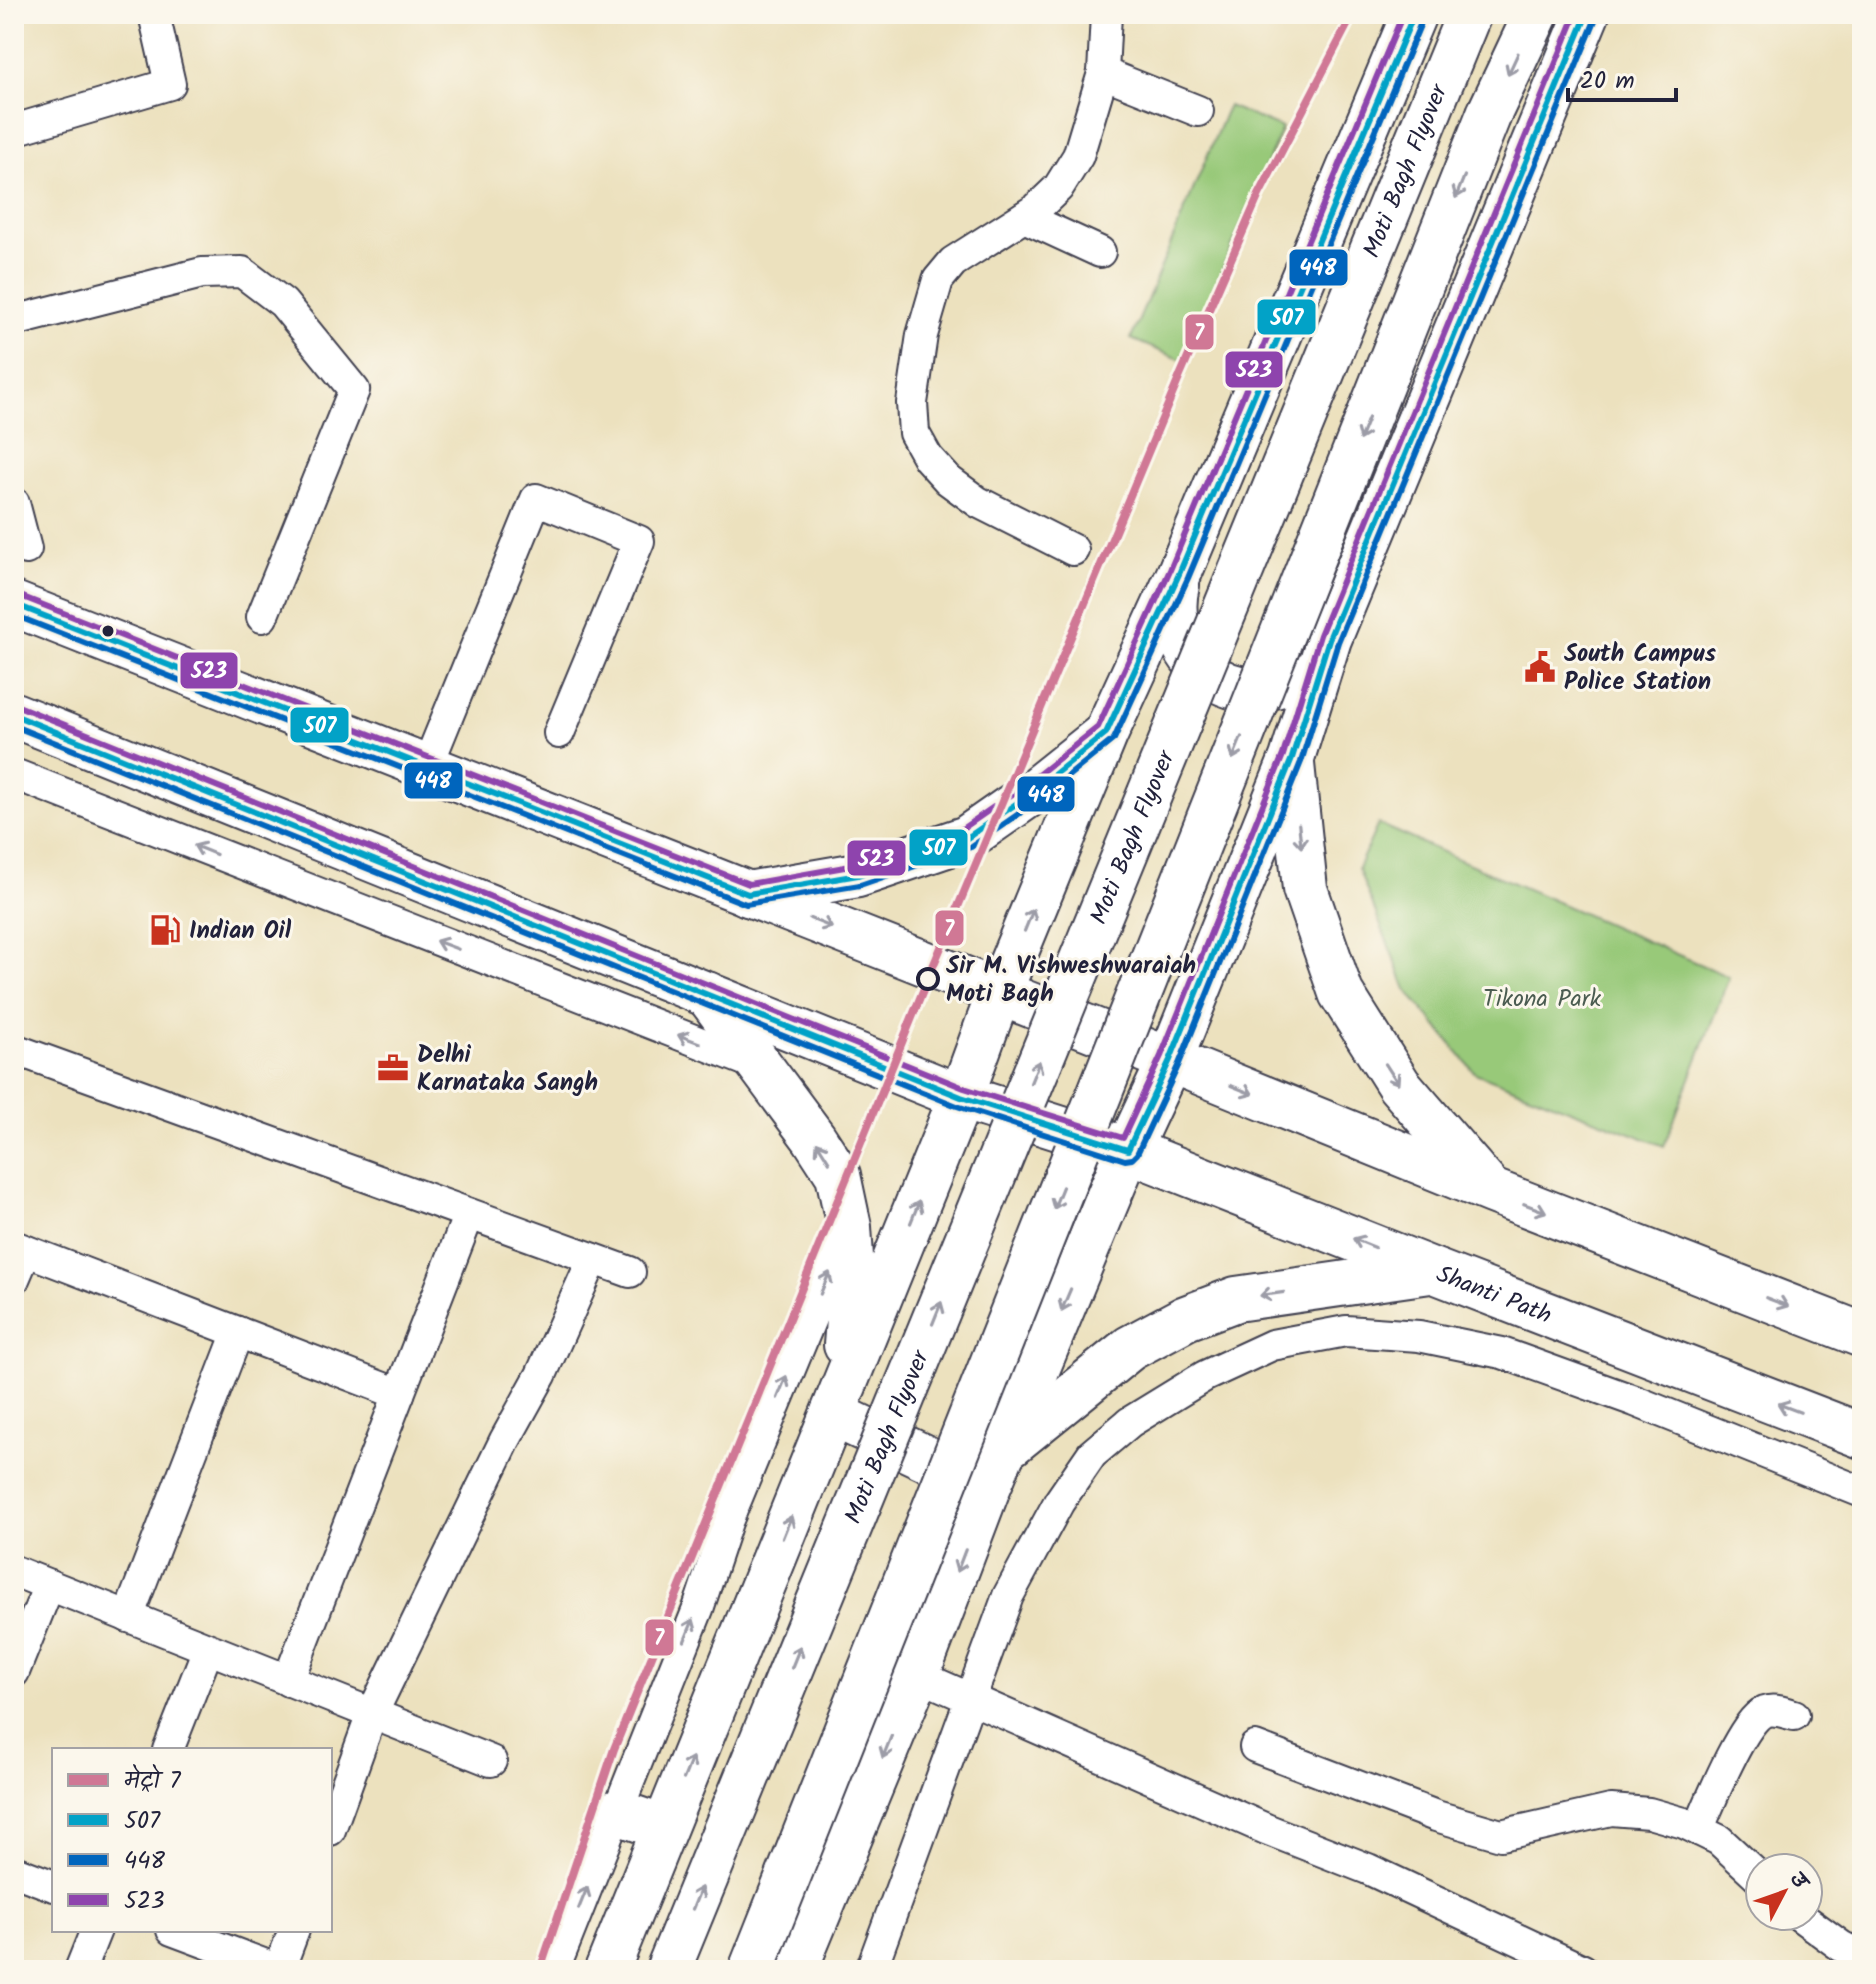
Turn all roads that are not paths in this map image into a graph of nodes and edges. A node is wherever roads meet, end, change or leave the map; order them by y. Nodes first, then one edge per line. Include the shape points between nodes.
1 (154, 14) edge
2 (1106, 14) edge
3 (1414, 14) edge
4 (1469, 14) edge
5 (1536, 14) edge
6 (1587, 14) edge
7 (1103, 73) junction
8 (1198, 111) dead end
9 (14, 130) edge
10 (1024, 217) junction
11 (1100, 252) dead end
12 (14, 321) edge
13 (14, 503) edge
14 (20, 546) edge
15 (1073, 550) dead end
16 (1179, 574) junction
17 (14, 604) edge
18 (262, 617) dead end
19 (1329, 639) junction
20 (14, 715) edge
21 (559, 733) dead end
22 (1106, 733) junction
23 (1292, 758) junction
24 (427, 767) junction
25 (14, 774) edge
26 (748, 894) junction
27 (999, 993) junction
28 (706, 994) junction
29 (14, 1049) edge
30 (1170, 1060) junction
31 (762, 1066) junction
32 (961, 1097) junction
33 (1128, 1150) junction
34 (1492, 1191) junction
35 (469, 1214) junction
36 (849, 1227) junction
37 (20, 1248) edge
38 (593, 1259) junction
39 (1432, 1270) junction
40 (630, 1272) dead end
41 (14, 1279) edge
42 (238, 1332) junction
43 (1862, 1335) edge
44 (399, 1394) junction
45 (838, 1403) junction
46 (1862, 1436) edge
47 (996, 1469) junction
48 (1862, 1492) edge
49 (14, 1571) edge
50 (49, 1585) junction
51 (128, 1617) junction
52 (208, 1649) junction
53 (14, 1672) edge
54 (917, 1675) junction
55 (288, 1681) junction
56 (972, 1697) junction
57 (372, 1714) junction
58 (1794, 1715) dead end
59 (1255, 1747) dead end
60 (169, 1748) edge
61 (491, 1761) dead end
62 (617, 1812) junction
63 (332, 1824) edge
64 (664, 1828) junction
65 (1698, 1830) junction
66 (1744, 1863) edge
67 (14, 1871) edge
68 (52, 1885) edge
69 (95, 1932) edge
70 (177, 1932) edge
71 (293, 1932) edge
72 (1822, 1932) edge
73 (1862, 1957) edge
74 (80, 1970) edge
75 (279, 1970) edge
76 (554, 1970) edge
77 (607, 1970) edge
78 (668, 1970) edge
79 (751, 1970) edge
80 (795, 1970) edge
81 (871, 1970) edge
82 (1583, 1970) edge

1 - 9 street via 170,84
2 - 7 street
3 - 16 main road
78 -> 4 main road, Moti Bagh Flyover, bridge
5 -> 79 main road, bridge via 1489,114
6 - 19 main road
7 - 8 street
7 - 10 street via 1078,156 1058,188
10 - 11 street
10 - 15 street via 953,262 938,280 915,373 914,433 948,480 978,502
12 - 18 street via 202,273 242,272 283,303 354,390
13 - 14 street
16 - 19 main road via 1172,606 1178,637 1195,664 1222,683 1253,689 1285,683 1312,666
16 - 22 main road
17 - 24 main road
19 - 23 main road
20 - 28 main road, Shanti Path
21 - 24 street via 639,541 536,499
22 - 26 main road via 967,838 858,875
27 -> 22 main road
23 - 30 main road
23 -> 34 main road via 1305,889 1341,993 1399,1085
24 - 26 main road
31 -> 25 street
26 -> 27 main road
27 - 30 main road
27 - 32 main road
28 - 31 main road
28 - 32 main road, Shanti Path
29 - 35 street
30 - 33 main road
30 -> 34 main road
36 -> 31 main road via 838,1175
32 - 33 main road, Shanti Path
45 -> 32 main road
39 -> 33 main road, Shanti Path
33 -> 47 main road
34 -> 43 main road
35 - 38 street
35 - 44 street
36 - 45 main road via 852,1272
62 -> 36 street via 727,1522
37 - 41 street
37 - 42 street
38 - 40 street
38 - 57 street
46 -> 39 main road, Shanti Path
39 -> 47 main road via 1236,1299 1186,1318 1130,1348
42 - 44 street
42 - 51 street
44 - 55 street
45 - 47 main road
64 -> 45 main road
47 -> 54 main road
48 - 56 street via 1502,1353 1419,1336 1346,1331 1272,1345 1192,1384 1130,1422 1092,1454 1008,1596
49 - 50 street
50 - 51 street
50 - 53 street
51 - 52 street
52 - 55 street
52 - 60 street
54 - 56 street
54 -> 80 main road
55 - 57 street
56 - 81 street
56 - 82 street via 1368,1869
57 - 61 street
57 - 63 street
58 - 65 street via 1762,1712 1751,1723
59 - 65 street via 1436,1816 1501,1835 1611,1810 1649,1813
62 - 64 main road
76 -> 62 street
64 - 77 main road
65 - 66 street via 1719,1840
67 - 68 street
69 - 74 street
70 - 75 street
71 - 75 street
72 - 73 street

